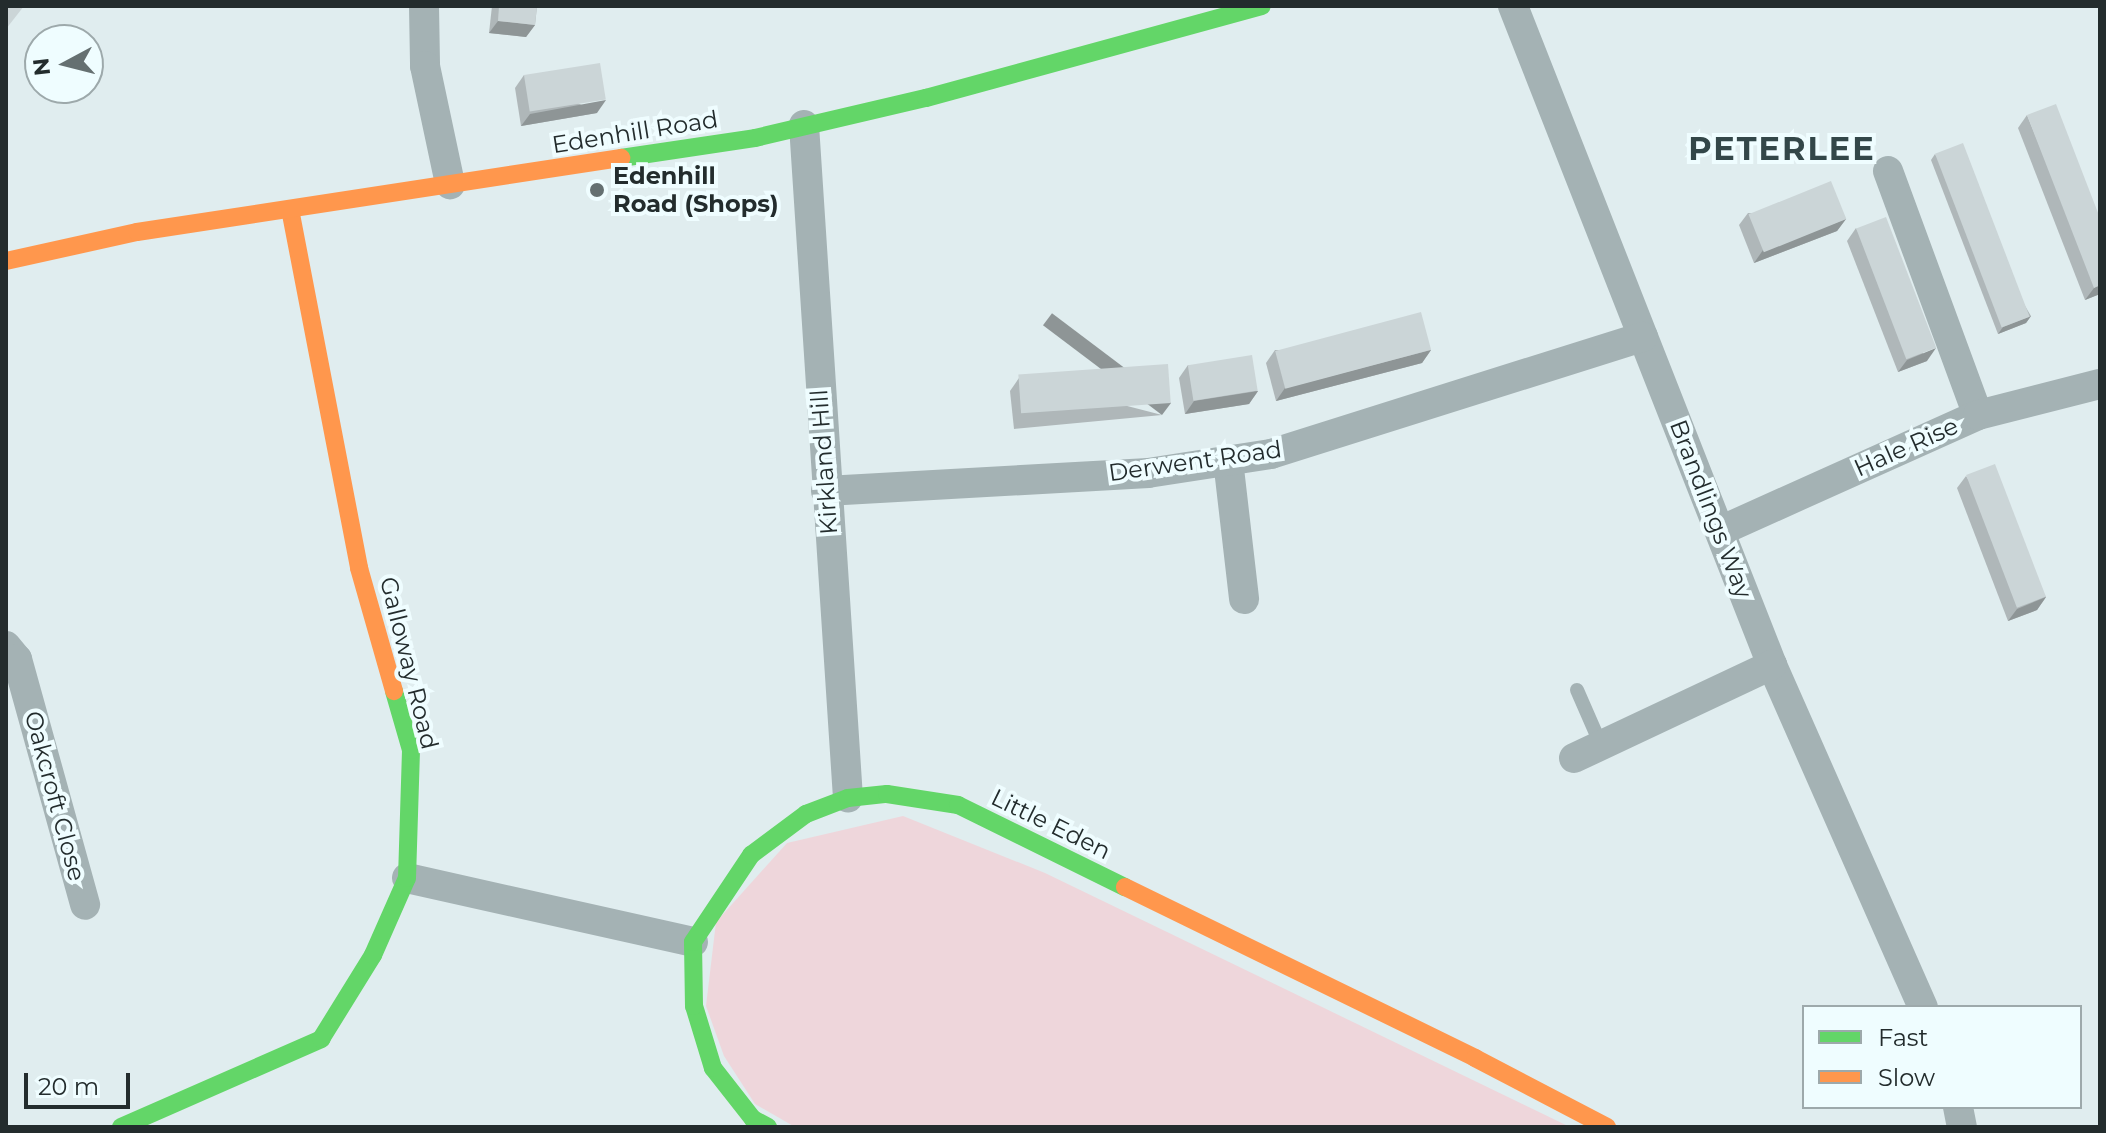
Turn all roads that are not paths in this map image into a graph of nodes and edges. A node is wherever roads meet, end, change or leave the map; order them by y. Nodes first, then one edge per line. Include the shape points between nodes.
1 (424, 6) edge
2 (1513, 6) edge
3 (1244, 8) edge
4 (804, 125) junction
5 (1888, 171) dead end
6 (450, 184) junction
7 (290, 209) junction
8 (6, 261) edge
9 (1643, 337) junction
10 (2100, 384) edge
11 (1978, 415) junction
12 (1228, 460) junction
13 (826, 491) junction
14 (1720, 531) junction
15 (1244, 599) dead end
16 (6, 646) edge
17 (1772, 665) junction
18 (1577, 690) dead end
19 (1588, 752) joint
20 (848, 798) junction
21 (407, 878) junction
22 (85, 905) dead end
23 (693, 942) junction
24 (1922, 1005) edge
25 (121, 1127) edge
26 (768, 1127) edge
27 (1607, 1127) edge

1 - 6 street via 425,66
2 - 9 street, Brandlings Way
3 - 4 street, Edenhill Road via 926,98
4 - 6 street, Edenhill Road via 755,138
4 - 13 street, Kirkland Hill
5 - 11 street
6 - 7 street, Edenhill Road
7 - 8 street, Edenhill Road via 137,232
7 - 21 street, Galloway Road via 359,568 411,750
9 - 12 street, Derwent Road via 1271,454
9 - 14 street, Brandlings Way
10 - 11 street, Hale Rise
11 - 14 street, Hale Rise
12 - 13 street, Derwent Road via 1148,473
12 - 15 street
13 - 20 street, Kirkland Hill
14 - 17 street, Brandlings Way
16 - 22 street, Oakcroft Close via 17,659
17 - 19 street
17 - 24 street, Brandlings Way
18 - 19 lane
20 - 23 street, Little Eden via 806,814 751,855
20 - 27 street, Little Eden via 887,794 958,805
21 - 23 street
21 - 25 street, Galloway Road via 373,955 321,1039
23 - 26 street via 694,1006 713,1068 753,1119

